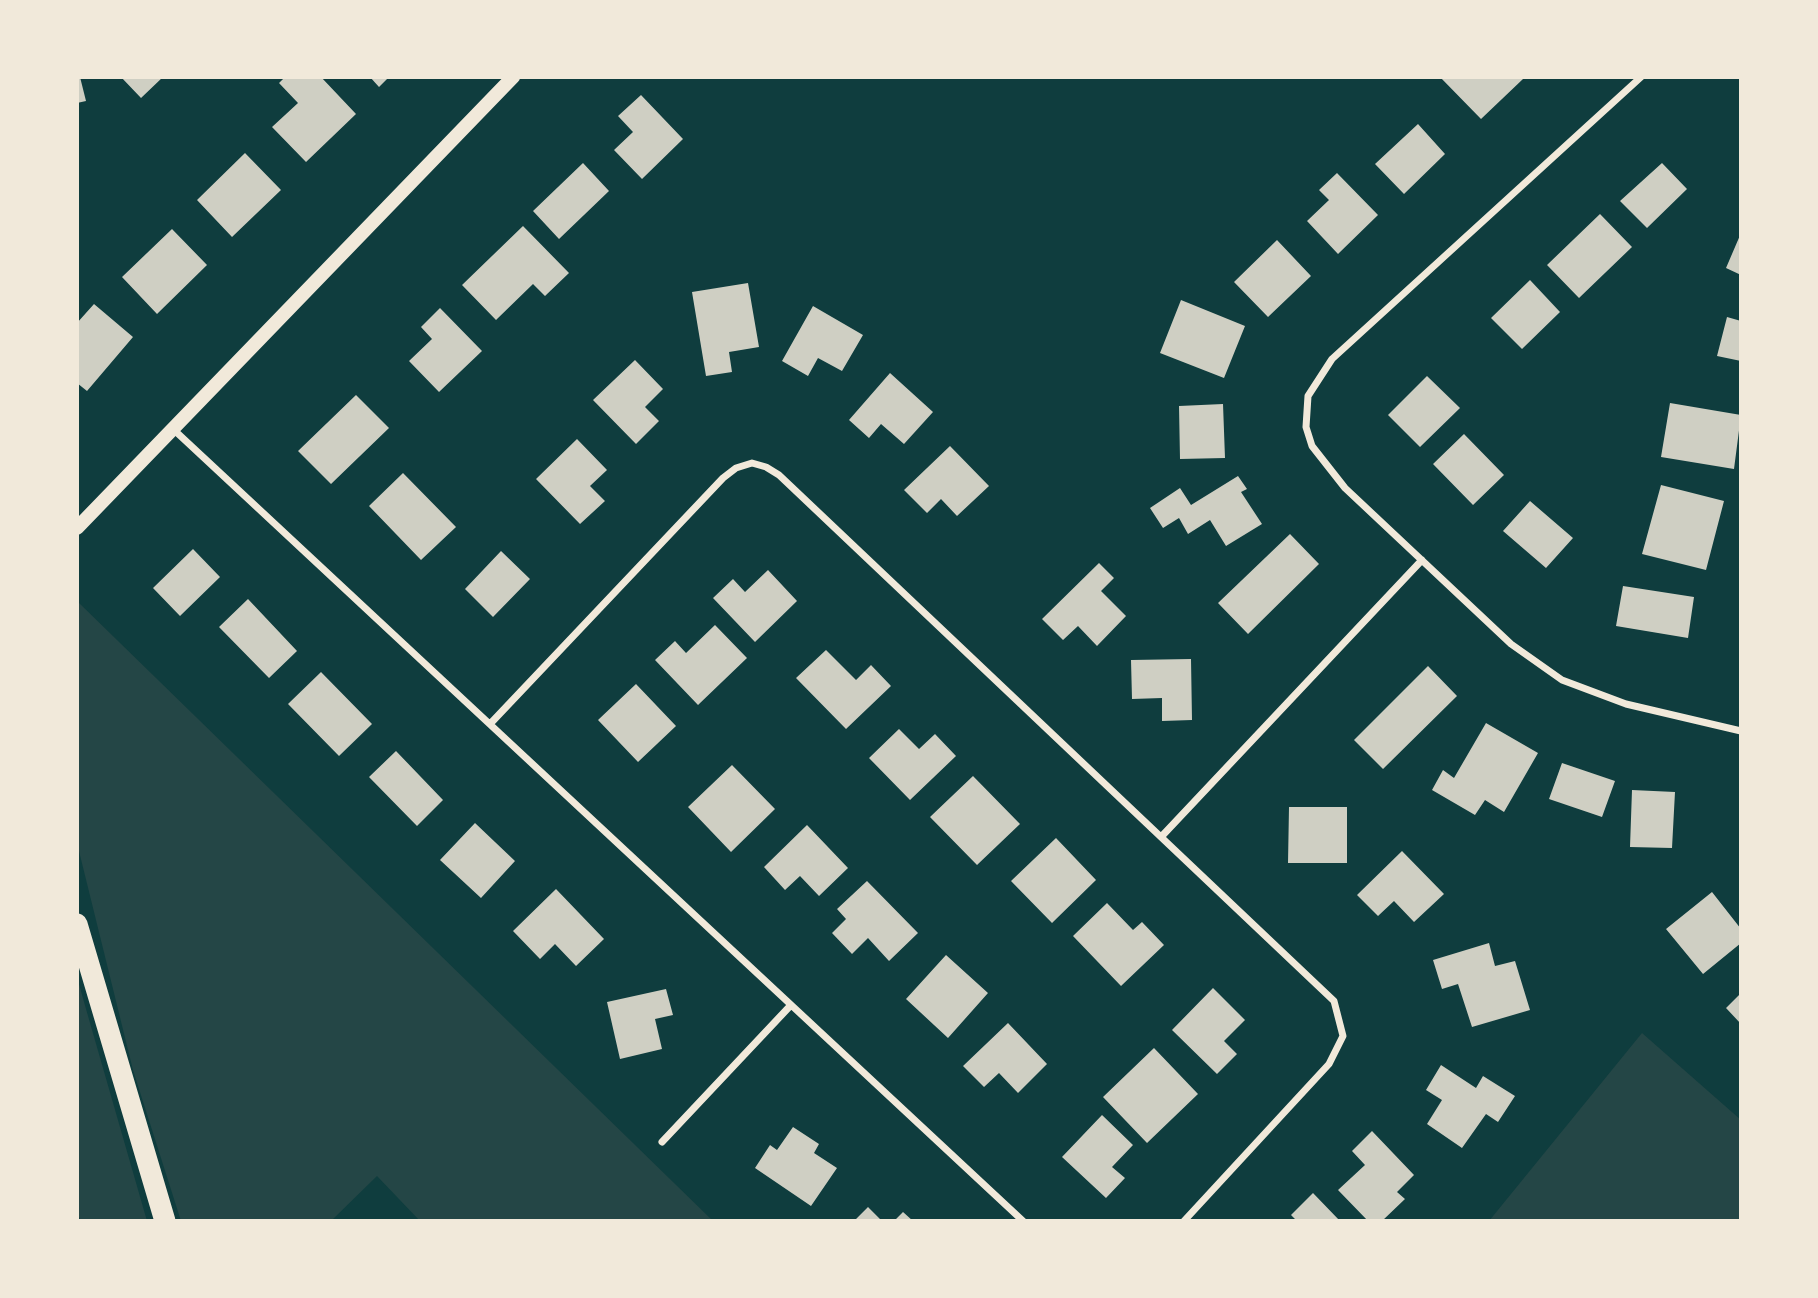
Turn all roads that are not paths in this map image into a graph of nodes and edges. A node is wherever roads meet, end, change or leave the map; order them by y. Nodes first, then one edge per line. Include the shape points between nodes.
1 (513, 77) edge
2 (1641, 77) edge
3 (173, 429) junction
4 (77, 528) edge
5 (1422, 560) junction
6 (490, 724) junction
7 (1741, 731) edge
8 (1162, 836) junction
9 (77, 924) edge
10 (792, 1005) junction
11 (662, 1142) dead end
12 (165, 1221) edge
13 (1023, 1221) edge
14 (1184, 1221) edge

1 - 3 main road
2 - 5 street via 1332,359 1308,396 1306,427 1312,446 1345,488
3 - 4 main road
3 - 6 street
5 - 7 street via 1511,644 1562,680 1626,704
5 - 8 street
6 - 8 street via 723,478 752,463 779,475
6 - 10 street
8 - 14 street via 1334,1001 1343,1036 1329,1064
9 - 12 highway
10 - 11 street
10 - 13 street

